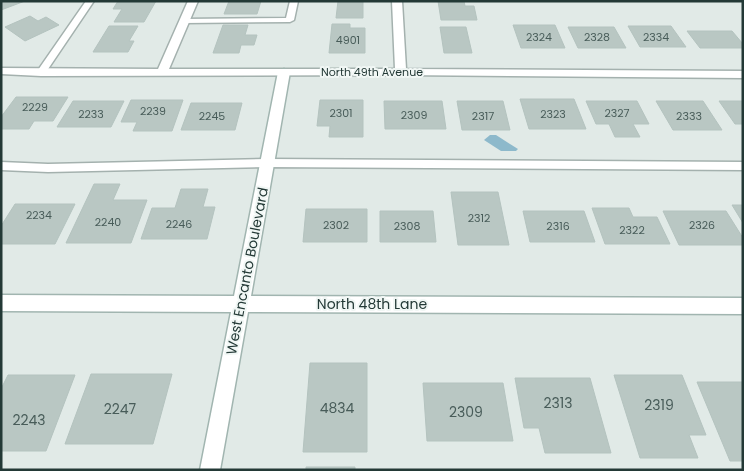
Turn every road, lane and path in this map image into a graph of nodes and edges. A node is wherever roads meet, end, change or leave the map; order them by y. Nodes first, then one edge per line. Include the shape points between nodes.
1 (90, 1) edge
2 (193, 1) edge
3 (294, 1) edge
4 (397, 1) edge
5 (184, 21) junction
6 (1, 71) edge
7 (162, 72) junction
8 (284, 72) junction
9 (402, 72) junction
10 (41, 73) junction
11 (743, 75) edge
12 (267, 162) junction
13 (1, 166) edge
14 (743, 166) edge
15 (1, 303) edge
16 (241, 304) junction
17 (743, 306) edge
18 (210, 470) edge

1 - 10 lane
2 - 5 street
3 - 5 lane via 290,20
4 - 9 street
5 - 7 street
6 - 10 street, North 49th Avenue
7 - 8 street, North 49th Avenue
7 - 10 street, North 49th Avenue
8 - 9 street, North 49th Avenue
8 - 12 street, West Encanto Boulevard
9 - 11 street, North 49th Avenue
12 - 13 lane via 48,168
12 - 14 lane
12 - 16 street, West Encanto Boulevard
15 - 16 street, North 48th Lane
16 - 17 street, North 48th Lane
16 - 18 street, West Encanto Boulevard

